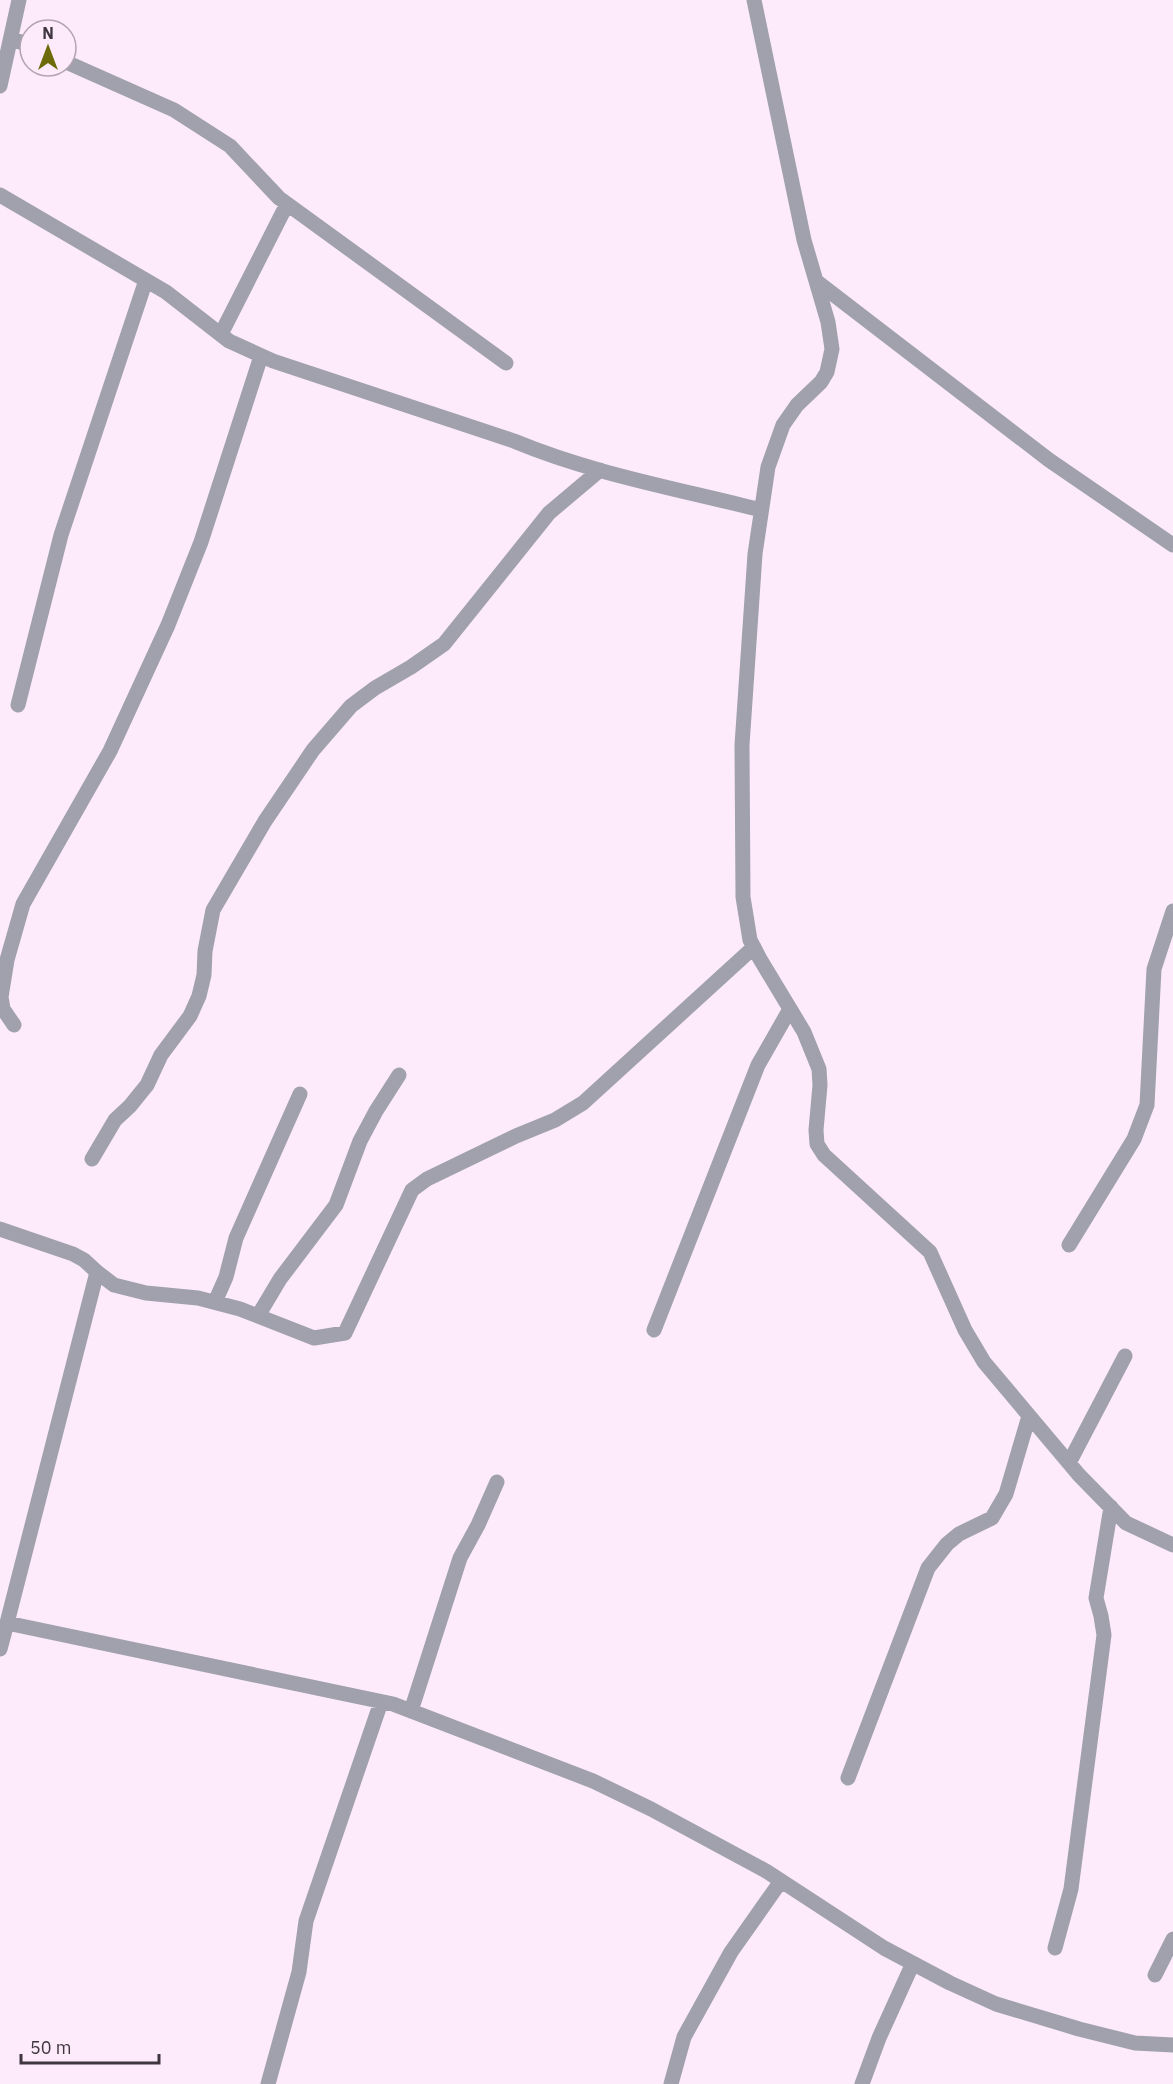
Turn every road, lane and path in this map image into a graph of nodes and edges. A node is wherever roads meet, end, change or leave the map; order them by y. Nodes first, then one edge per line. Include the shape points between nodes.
1 (19, 0) edge
2 (754, 0) edge
3 (11, 38) junction
4 (18, 41) edge
5 (78, 67) edge
6 (0, 86) edge
7 (0, 195) edge
8 (287, 204) junction
9 (146, 280) junction
10 (816, 281) junction
11 (221, 334) junction
12 (261, 356) junction
13 (506, 363) dead end
14 (600, 470) junction
15 (761, 510) junction
16 (1173, 545) edge
17 (18, 705) dead end
18 (1173, 911) edge
19 (754, 947) junction
20 (790, 1009) junction
21 (14, 1025) dead end
22 (399, 1075) dead end
23 (300, 1094) dead end
24 (92, 1159) dead end
25 (0, 1229) edge
26 (1069, 1245) dead end
27 (97, 1272) junction
28 (215, 1302) junction
29 (258, 1316) junction
30 (654, 1330) dead end
31 (1125, 1356) dead end
32 (1029, 1416) junction
33 (1069, 1463) junction
34 (497, 1482) dead end
35 (1111, 1507) junction
36 (1173, 1545) edge
37 (7, 1623) junction
38 (0, 1649) edge
39 (381, 1702) junction
40 (411, 1711) junction
41 (848, 1778) dead end
42 (781, 1881) junction
43 (1173, 1939) edge
44 (1055, 1948) dead end
45 (913, 1963) junction
46 (1155, 1975) dead end
47 (1173, 2044) edge
48 (268, 2084) edge
49 (671, 2084) edge
50 (862, 2084) edge

1 - 3 street
2 - 10 street
3 - 4 street
3 - 6 street
5 - 8 street via 174,110 230,146
7 - 9 street
8 - 11 street
8 - 13 street
9 - 11 street
9 - 17 street via 61,535
10 - 15 street via 832,349 827,372 783,425 768,467
10 - 16 street via 1048,460
11 - 12 street
12 - 14 street
12 - 21 street via 201,542 168,625 110,751 23,904 1,997 3,1009
14 - 15 street
14 - 24 street via 549,513 444,644 351,706 313,750 264,821 213,910 204,975 190,1016 161,1055 147,1085 115,1120
15 - 19 street via 742,745 743,897
18 - 26 street via 1154,969 1148,1105 1134,1139
19 - 20 street
19 - 29 street via 583,1103 555,1120 427,1179 412,1190 345,1333 314,1338
20 - 30 street via 758,1065
20 - 32 street via 819,1069 817,1144 824,1155 930,1252 974,1346
22 - 29 street via 360,1141 336,1206 280,1279
23 - 28 street via 236,1238
25 - 27 street via 73,1254
27 - 28 street via 114,1284 146,1293
27 - 37 street
28 - 29 street
31 - 33 street
32 - 33 street
32 - 41 street via 1006,1494 992,1518 959,1534 928,1568
33 - 35 street
34 - 40 street via 460,1558
35 - 36 street via 1126,1523
35 - 44 street via 1096,1598 1104,1635 1089,1757 1071,1888
37 - 38 street
37 - 39 street
39 - 40 street
39 - 48 street via 306,1921 299,1972
40 - 42 street via 593,1781
42 - 45 street
42 - 49 street via 730,1952 684,2037
43 - 46 street
45 - 47 street via 996,2004 1135,2043
45 - 50 street

